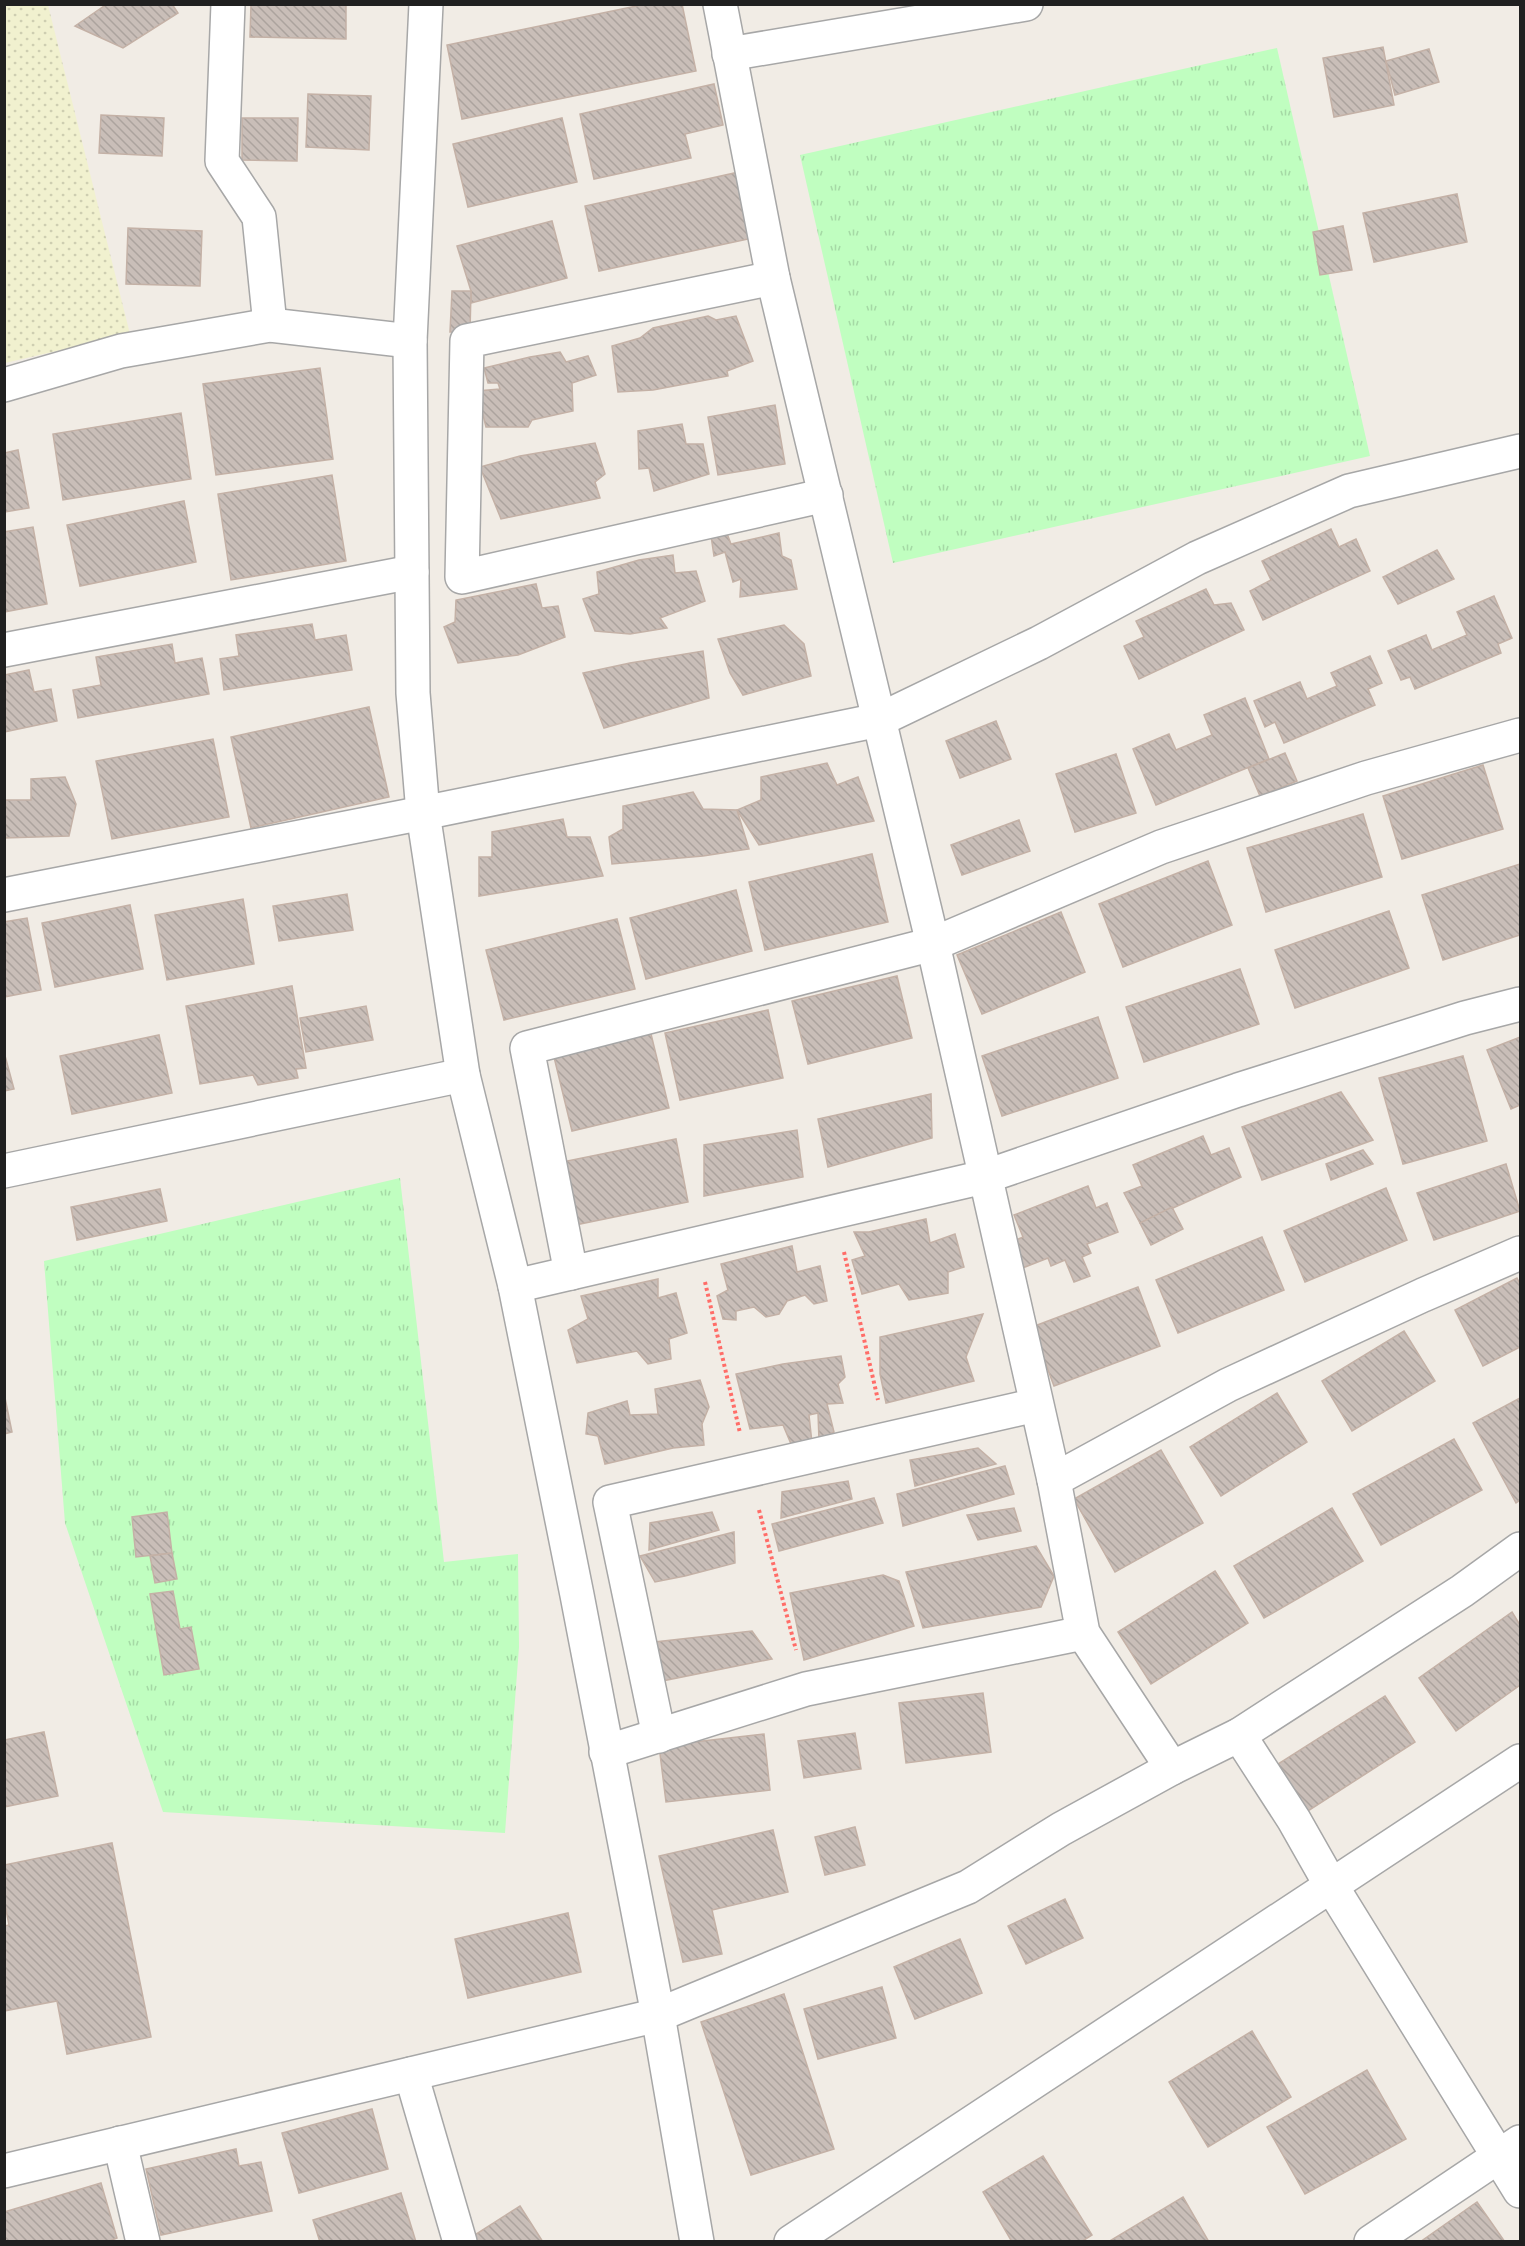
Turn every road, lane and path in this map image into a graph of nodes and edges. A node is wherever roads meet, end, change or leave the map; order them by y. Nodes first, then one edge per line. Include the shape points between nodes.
1 (228, 4) edge
2 (426, 4) edge
3 (720, 4) edge
4 (1026, 4) edge
5 (729, 54) junction
6 (773, 278) junction
7 (270, 326) junction
8 (410, 341) junction
9 (4, 385) edge
10 (1521, 451) edge
11 (826, 495) junction
12 (412, 572) junction
13 (4, 650) edge
14 (879, 720) junction
15 (1521, 735) edge
16 (423, 813) junction
17 (4, 894) edge
18 (933, 944) junction
19 (1521, 1004) edge
20 (463, 1075) junction
21 (4, 1171) edge
22 (984, 1177) junction
23 (834, 1212) junction
24 (1521, 1253) edge
25 (571, 1273) junction
26 (514, 1286) junction
27 (1036, 1405) junction
28 (887, 1438) junction
29 (1054, 1480) junction
30 (1521, 1549) edge
31 (1083, 1633) junction
32 (1239, 1735) junction
33 (659, 1736) junction
34 (606, 1752) junction
35 (1521, 1761) edge
36 (1172, 1768) junction
37 (1332, 1887) junction
38 (658, 2015) junction
39 (411, 2074) junction
40 (120, 2143) junction
41 (1510, 2149) edge
42 (4, 2171) edge
43 (1521, 2191) edge
44 (143, 2241) edge
45 (459, 2241) edge
46 (697, 2241) edge
47 (790, 2241) edge
48 (1371, 2241) edge

1 - 7 street via 222,161 260,217
2 - 8 street
3 - 5 street
4 - 5 street
5 - 6 street
6 - 11 street
6 - 11 street via 467,341 462,577
7 - 8 street
7 - 9 street via 121,351
8 - 12 street
10 - 14 street via 1348,491 1197,558 1040,643
11 - 14 street
12 - 13 street
12 - 16 street via 413,693
14 - 16 street
14 - 18 street
15 - 18 street via 1366,778 1161,847
16 - 17 street
16 - 20 street
18 - 22 street
18 - 25 street via 527,1048
19 - 22 street via 1238,1090
20 - 21 street
20 - 26 street
22 - 23 street
22 - 27 street
23 - 25 street
23 - 28 path
24 - 29 street via 1228,1385
25 - 26 street
26 - 34 street
27 - 28 street
27 - 29 street
28 - 33 street via 610,1502
29 - 31 street
30 - 32 street
31 - 33 street via 806,1689
31 - 36 street
32 - 36 street
32 - 37 street
33 - 34 street
34 - 38 street
35 - 37 street
36 - 38 street via 1061,1829 968,1887
37 - 41 street
37 - 47 street
38 - 39 street
38 - 46 street
39 - 40 street
39 - 45 street
40 - 42 street
40 - 44 street
41 - 43 street
41 - 48 street

